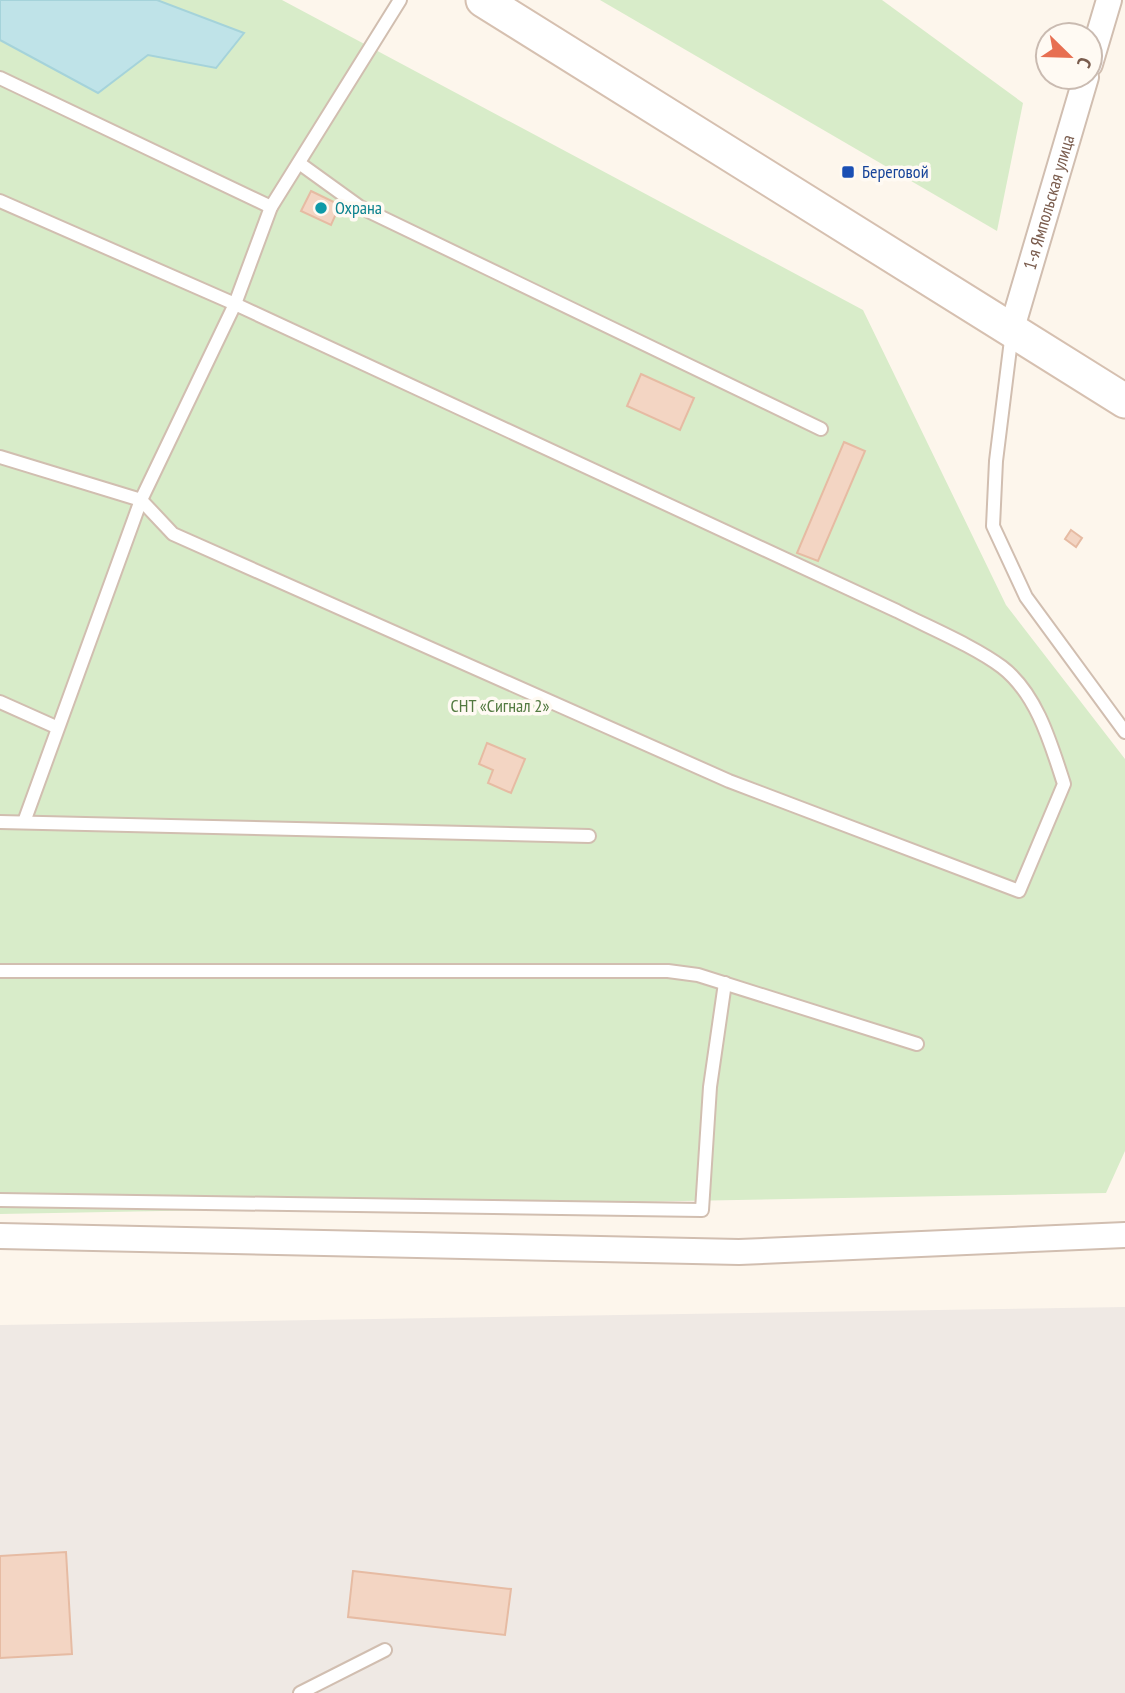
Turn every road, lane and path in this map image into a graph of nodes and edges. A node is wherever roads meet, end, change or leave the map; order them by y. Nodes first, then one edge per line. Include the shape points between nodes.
1 (400, 0) edge
2 (483, 0) edge
3 (1109, 0) edge
4 (1103, 21) edge
5 (0, 78) edge
6 (1082, 91) edge
7 (299, 163) junction
8 (0, 201) edge
9 (271, 207) junction
10 (235, 304) junction
11 (1012, 328) junction
12 (1125, 401) edge
13 (821, 429) dead end
14 (0, 457) edge
15 (141, 500) junction
16 (0, 702) edge
17 (56, 727) junction
18 (1125, 732) edge
19 (0, 822) edge
20 (24, 822) junction
21 (589, 836) dead end
22 (0, 971) edge
23 (724, 983) junction
24 (917, 1044) dead end
25 (0, 1200) edge
26 (1125, 1235) edge
27 (0, 1236) edge
28 (385, 1650) dead end
29 (300, 1693) edge

1 - 7 lane
2 - 11 main road
3 - 4 street
5 - 9 lane
6 - 11 street, 1-я Ямпольская улица
7 - 9 lane
7 - 13 lane via 360,206
8 - 10 lane
9 - 10 lane
10 - 15 lane
10 - 15 lane via 897,611 1001,666 1047,731 1064,784 1019,891 730,781 173,534
11 - 12 main road
11 - 18 lane via 993,526 1026,597
14 - 15 lane
15 - 17 lane
16 - 17 lane
17 - 20 lane
19 - 20 lane
20 - 21 lane
22 - 23 lane via 668,971
23 - 24 lane
23 - 25 lane via 710,1087 702,1210
26 - 27 street via 739,1252
28 - 29 lane

